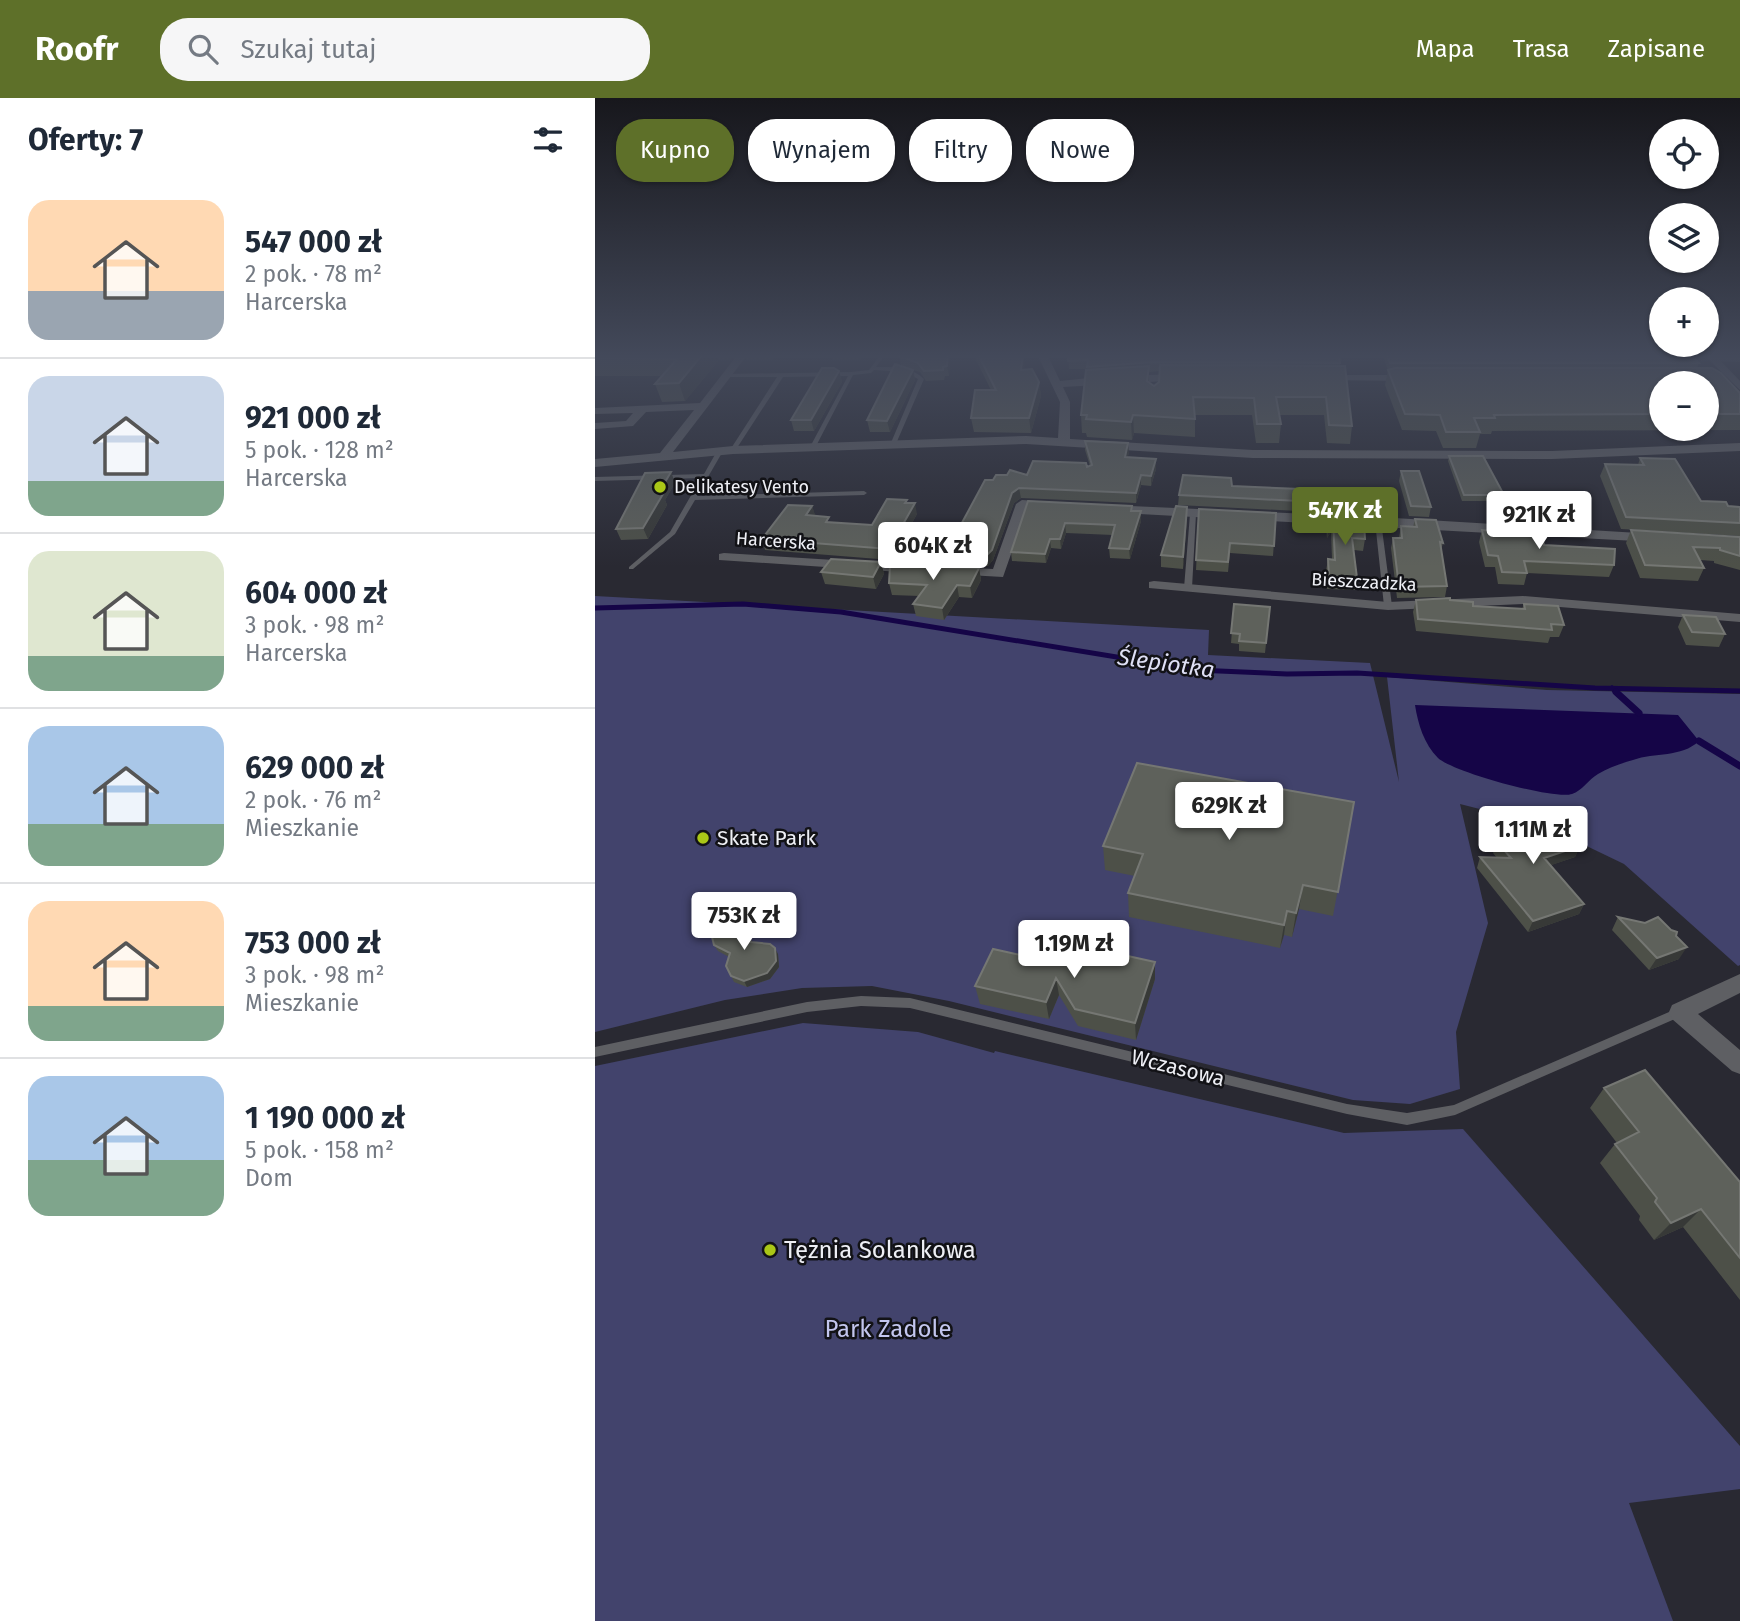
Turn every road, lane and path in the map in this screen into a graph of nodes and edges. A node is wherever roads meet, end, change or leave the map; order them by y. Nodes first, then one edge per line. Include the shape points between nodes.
1 (627, 425) edge
2 (687, 425) edge
3 (745, 425) edge
4 (824, 425) edge
5 (901, 425) edge
6 (1064, 425) edge
7 (595, 426) edge
8 (1064, 441) junction
9 (893, 445) junction
10 (813, 447) junction
11 (1740, 447) edge
12 (727, 450) junction
13 (665, 455) junction
14 (595, 463) edge
15 (706, 476) junction
16 (595, 478) edge
17 (864, 493) dead end
18 (694, 498) junction
19 (1061, 507) edge
20 (1088, 508) edge
21 (1193, 514) junction
22 (1378, 521) junction
23 (1672, 539) edge
24 (724, 557) dead end
25 (631, 568) dead end
26 (1154, 585) dead end
27 (1188, 588) junction
28 (1388, 606) junction
29 (1740, 618) edge
30 (1740, 984) edge
31 (1680, 1012) junction
32 (595, 1052) edge
33 (1740, 1064) edge

1 - 7 street
2 - 13 street
3 - 12 lane
4 - 10 lane
5 - 9 lane
6 - 8 street
8 - 9 street
8 - 11 street via 1253,454 1552,455
9 - 10 street
10 - 12 street
12 - 13 street
12 - 15 lane
13 - 14 street
15 - 16 lane
15 - 18 lane
17 - 18 lane
18 - 25 lane via 673,533
19 - 24 street, Harcerska via 1022,505 998,574
20 - 21 street
21 - 22 street
21 - 27 lane
22 - 23 street
22 - 28 lane
26 - 27 street, Bieszczadzka
27 - 28 street, Bieszczadzka
28 - 29 street, Bieszczadzka via 1523,600
30 - 31 street, Wczasowa
31 - 32 lane, Wczasowa via 1463,1107 1407,1119 1347,1109 910,1003 861,1001 807,1007
31 - 33 street

